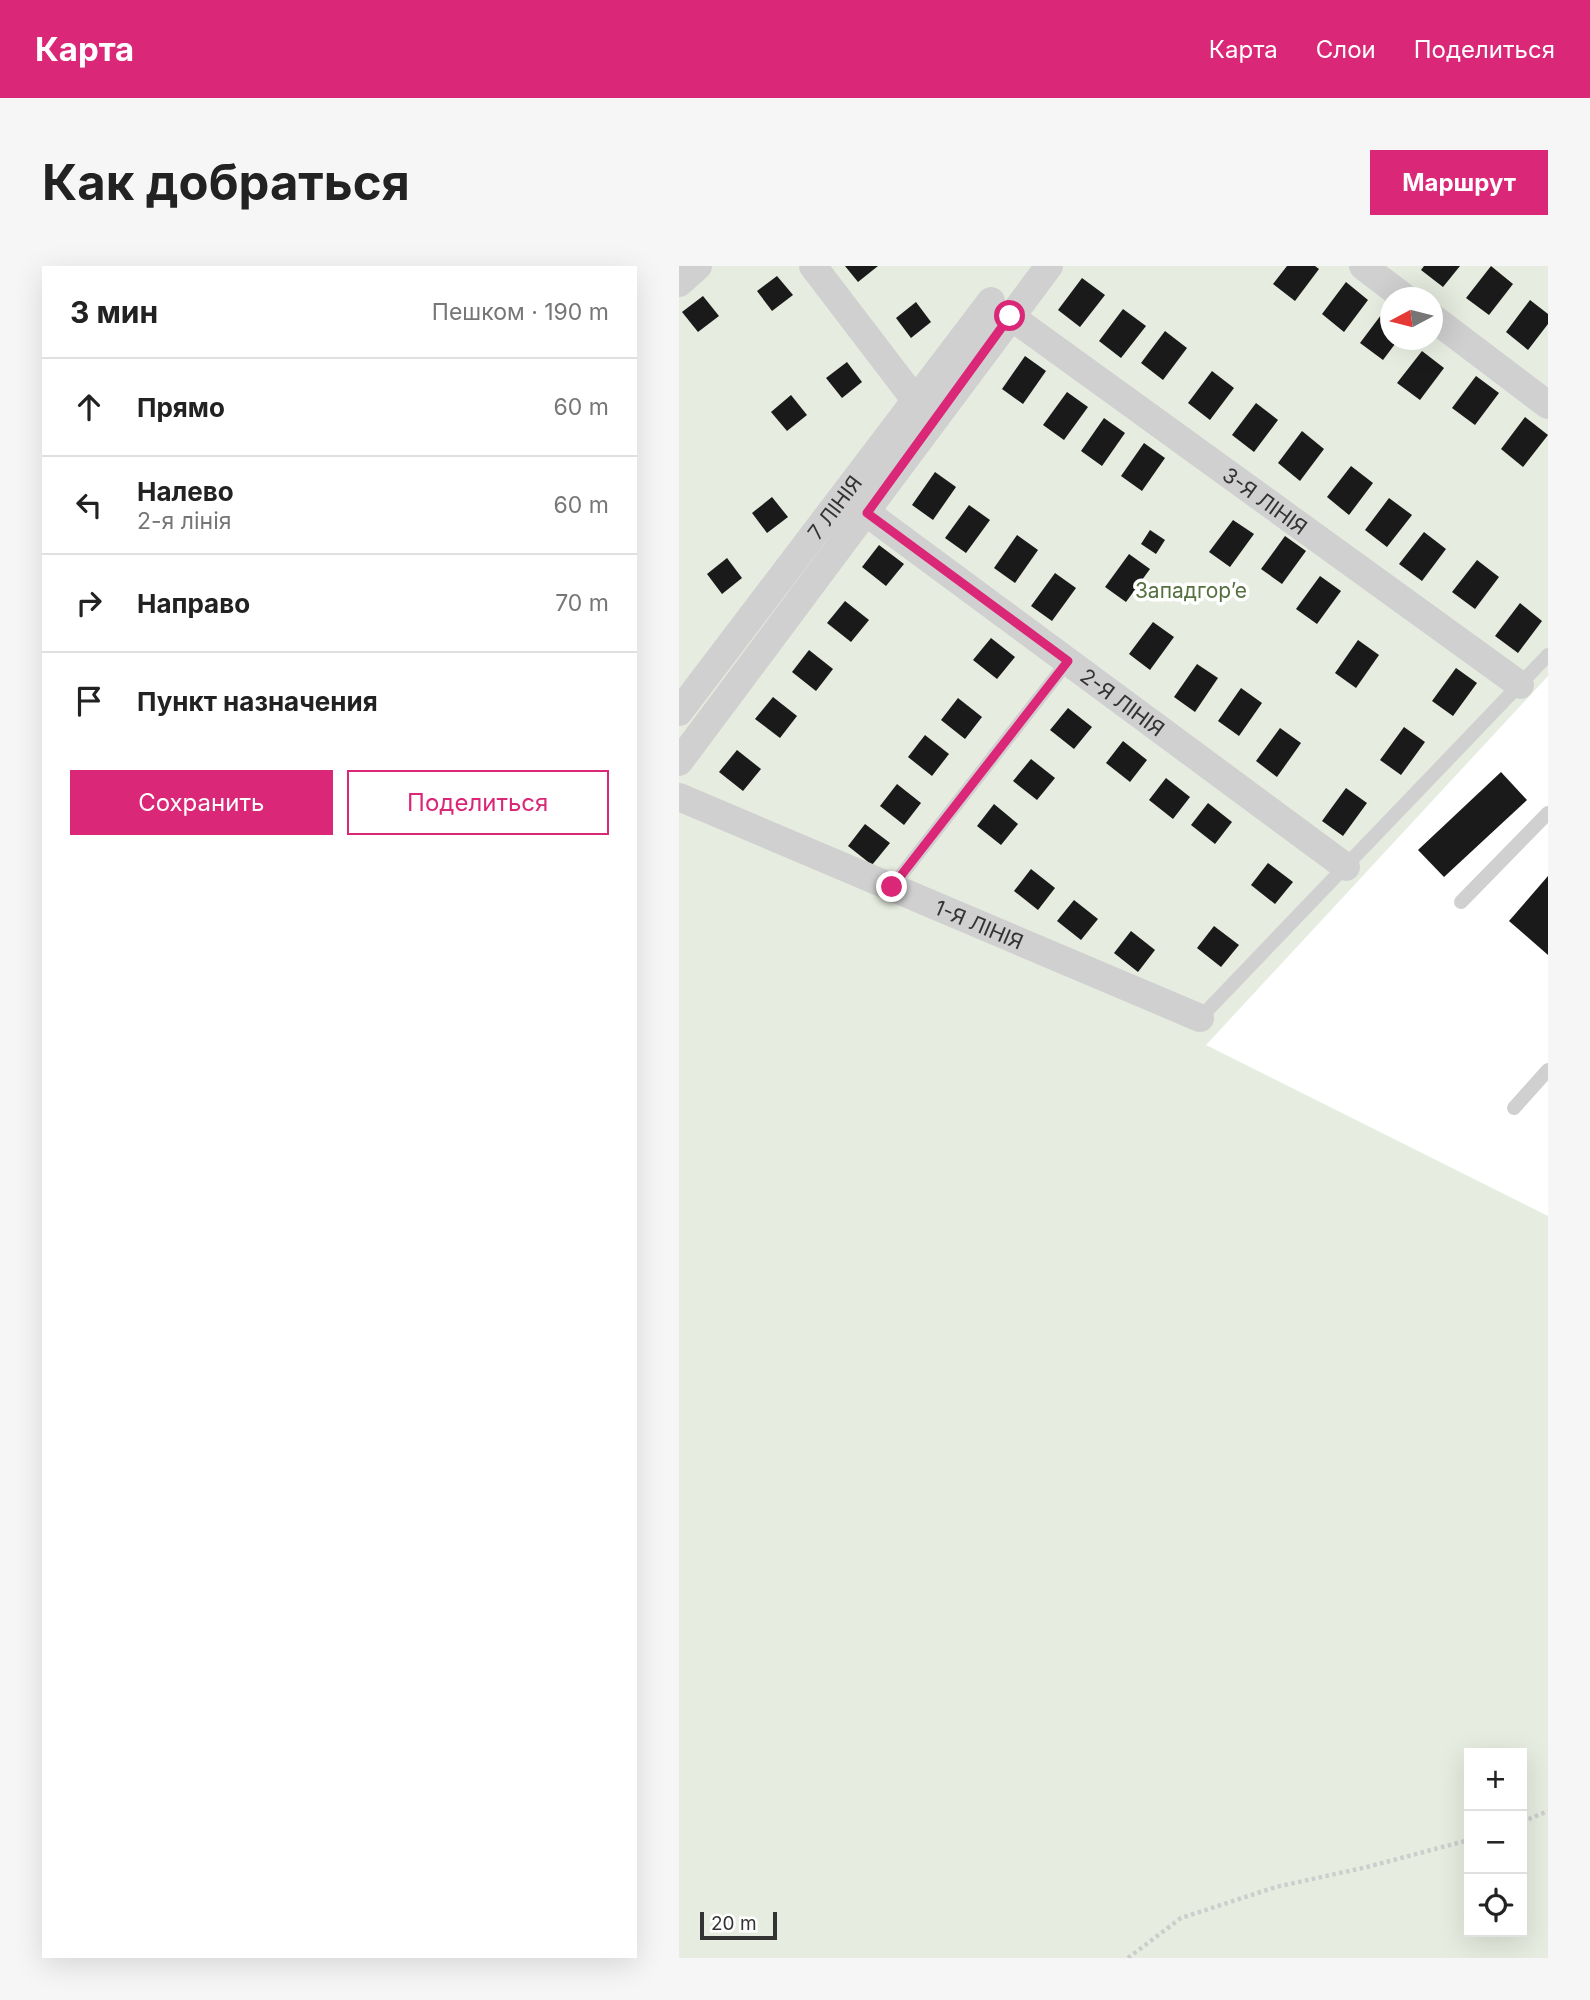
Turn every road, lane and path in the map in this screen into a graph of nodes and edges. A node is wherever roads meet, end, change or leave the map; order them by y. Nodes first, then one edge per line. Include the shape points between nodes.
1 (698, 266) edge
2 (813, 266) edge
3 (1049, 266) edge
4 (1363, 266) edge
5 (679, 283) edge
6 (1391, 287) edge
7 (1001, 308) junction
8 (1443, 326) edge
9 (916, 401) junction
10 (1548, 405) edge
11 (867, 513) junction
12 (1548, 655) edge
13 (1068, 661) junction
14 (1520, 685) junction
15 (679, 712) edge
16 (679, 762) edge
17 (679, 797) edge
18 (1548, 813) edge
19 (1346, 867) junction
20 (892, 887) junction
21 (1461, 902) dead end
22 (1199, 1017) joint
23 (1548, 1070) edge
24 (1514, 1108) dead end
25 (1548, 1811) edge
26 (1527, 1820) edge
27 (1464, 1841) edge
28 (1128, 1958) edge

1 - 5 street
2 - 9 street
3 - 7 street
4 - 6 street
7 - 9 street, 7 ЛІНІЯ
7 - 11 street
7 - 14 street, 3-Я ЛІНІЯ
8 - 10 street
9 - 15 street, 7 ЛІНІЯ
11 - 13 street, 2-Я ЛІНІЯ
11 - 16 street
12 - 14 lane
13 - 19 street, 2-Я ЛІНІЯ
13 - 20 lane
14 - 19 lane
17 - 20 street, 1-Я ЛІНІЯ
18 - 21 lane
19 - 22 lane
20 - 22 street, 1-Я ЛІНІЯ
23 - 24 lane
25 - 26 path
27 - 28 path via 1276,1887 1181,1918

